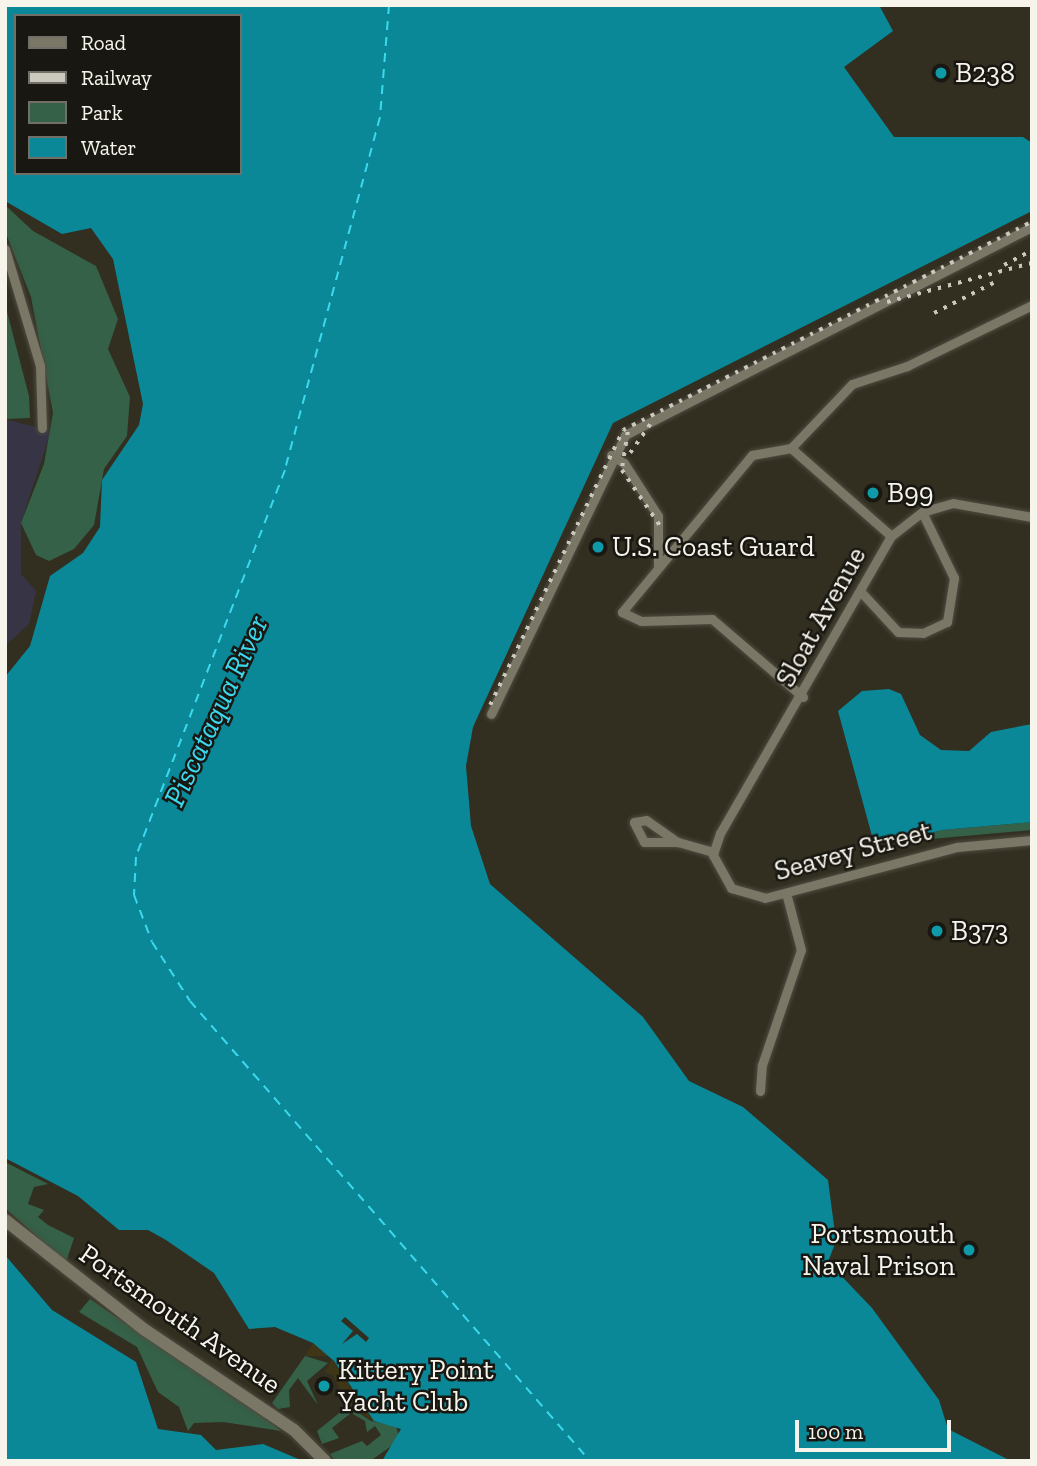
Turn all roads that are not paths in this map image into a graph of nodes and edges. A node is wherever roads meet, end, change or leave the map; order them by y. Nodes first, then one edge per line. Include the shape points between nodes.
1 (1032, 228) edge
2 (5, 248) edge
3 (1032, 305) edge
4 (42, 428) dead end
5 (790, 448) junction
6 (611, 455) junction
7 (922, 512) junction
8 (1032, 517) edge
9 (891, 536) junction
10 (659, 565) junction
11 (861, 593) junction
12 (803, 697) junction
13 (491, 714) dead end
14 (1032, 840) edge
15 (678, 842) junction
16 (714, 852) junction
17 (786, 893) junction
18 (760, 1091) dead end
19 (5, 1220) edge
20 (325, 1461) edge

1 - 6 street via 649,420 625,435
2 - 4 street via 40,366
3 - 5 street via 907,366 852,384
5 - 9 street
5 - 10 street via 760,451 741,465 727,491
6 - 10 street via 624,463 658,516
6 - 13 street
7 - 8 street, Sloat Avenue via 968,503
7 - 9 street, Sloat Avenue
7 - 11 street via 954,578 947,622 923,633 898,632
9 - 11 street, Sloat Avenue
10 - 12 street via 622,612 641,621 699,617 722,624
11 - 12 street, Sloat Avenue
12 - 16 street, Sloat Avenue
14 - 17 street, Seavey Street via 957,847
15 - 15 street via 646,820 634,822 644,842
15 - 16 street
16 - 17 street, Seavey Street via 720,876 739,894 756,899
17 - 18 street via 801,950 762,1065
19 - 20 main road, Portsmouth Avenue via 145,1330 294,1430

